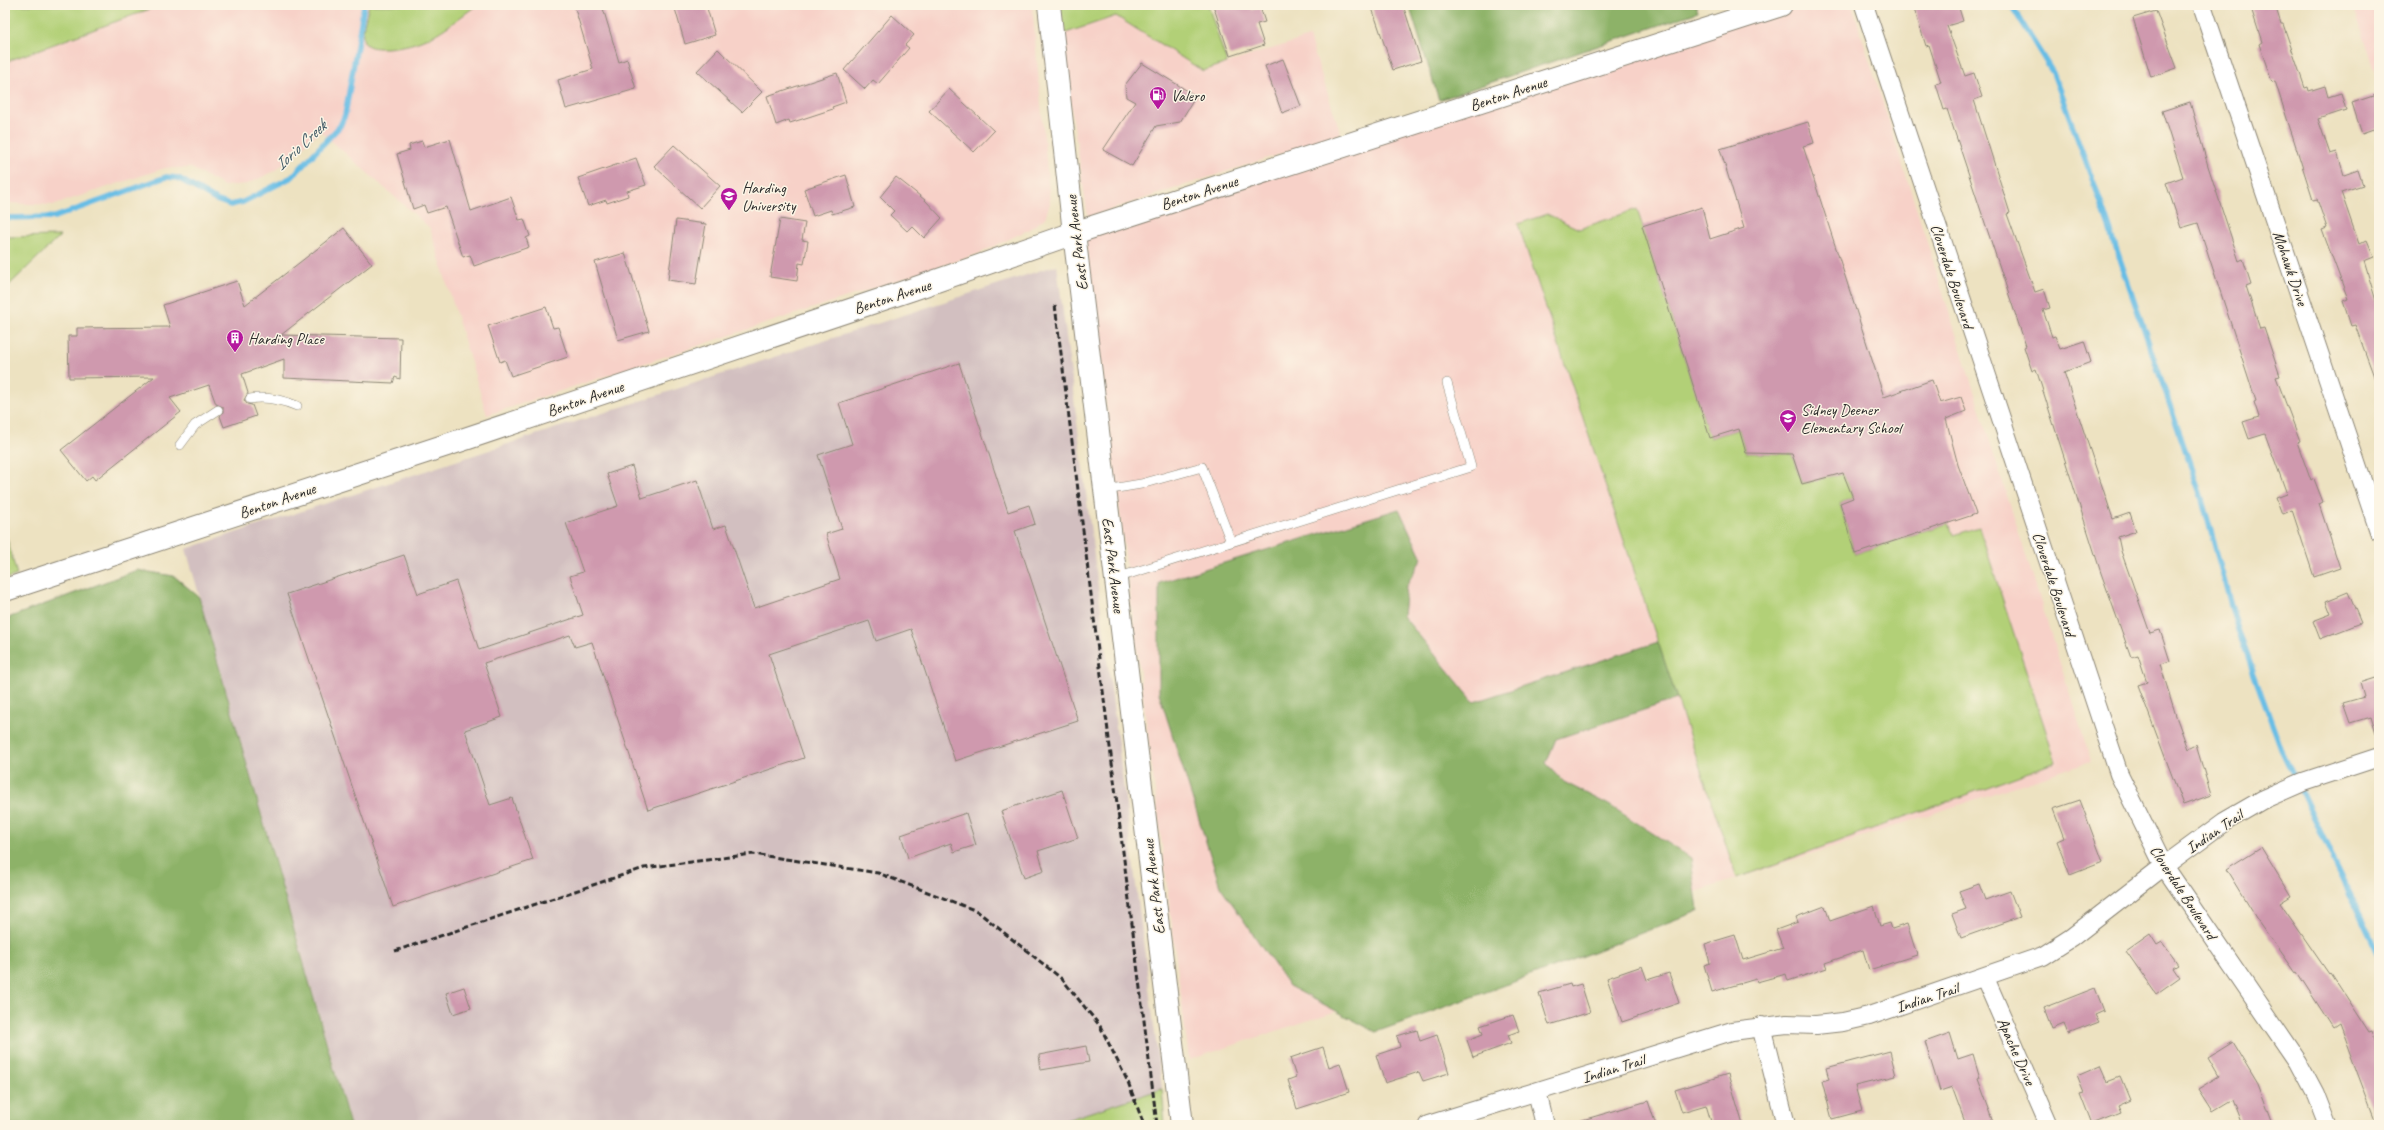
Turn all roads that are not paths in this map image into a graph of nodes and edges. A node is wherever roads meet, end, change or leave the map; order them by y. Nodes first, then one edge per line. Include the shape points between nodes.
1 (1049, 5) edge
2 (1781, 5) edge
3 (1864, 5) edge
4 (2202, 5) edge
5 (1074, 233) junction
6 (1447, 383) dead end
7 (250, 399) dead end
8 (297, 406) dead end
9 (218, 410) dead end
10 (180, 445) dead end
11 (1105, 490) junction
12 (2379, 531) edge
13 (1230, 542) junction
14 (1116, 578) junction
15 (5, 590) edge
16 (2379, 757) edge
17 (2164, 866) junction
18 (1985, 978) junction
19 (1761, 1026) junction
20 (1537, 1092) junction
21 (1182, 1125) edge
22 (1428, 1125) edge
23 (1545, 1125) edge
24 (1786, 1125) edge
25 (2050, 1125) edge
26 (2326, 1125) edge

1 - 5 street, East Park Avenue
2 - 5 street, Benton Avenue
3 - 17 street, Cloverdale Boulevard via 2107,741 2132,805
4 - 12 street, Mohawk Drive
5 - 11 street, East Park Avenue
5 - 15 street, Benton Avenue via 468,438
6 - 13 lane via 1471,467
7 - 8 lane via 283,400
9 - 10 lane via 195,425
11 - 13 lane via 1141,484 1202,468
11 - 14 street, East Park Avenue
13 - 14 lane
14 - 21 street, East Park Avenue
16 - 17 street, Indian Trail via 2298,784 2262,800 2224,822
17 - 18 street, Indian Trail via 2058,948
17 - 26 street, Cloverdale Boulevard via 2298,1062 2315,1094
18 - 19 street, Indian Trail via 1843,1022
18 - 25 street, Apache Drive
19 - 20 street, Indian Trail via 1709,1038
19 - 24 street
20 - 22 street, Indian Trail
20 - 23 street

